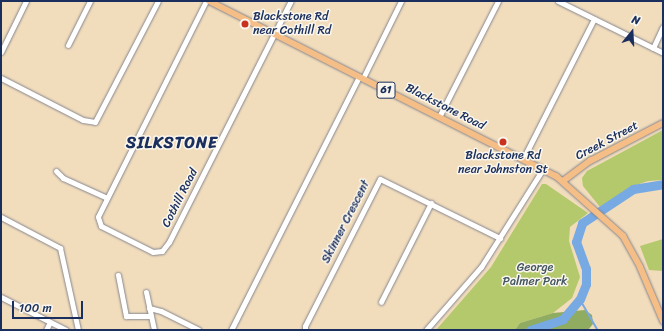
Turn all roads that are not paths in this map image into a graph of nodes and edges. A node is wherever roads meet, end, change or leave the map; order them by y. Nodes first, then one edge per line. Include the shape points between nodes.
1 (26, 1) edge
2 (90, 1) edge
3 (158, 1) edge
4 (208, 1) edge
5 (291, 1) edge
6 (401, 1) edge
7 (498, 1) edge
8 (558, 1) edge
9 (594, 19) junction
10 (663, 27) edge
11 (274, 34) junction
12 (68, 45) dead end
13 (653, 48) junction
14 (1, 52) edge
15 (663, 53) edge
16 (361, 77) junction
17 (1, 78) edge
18 (439, 117) junction
19 (663, 123) edge
20 (523, 159) junction
21 (543, 169) junction
22 (56, 171) dead end
23 (563, 181) junction
24 (106, 198) junction
25 (431, 202) junction
26 (1, 217) edge
27 (500, 238) junction
28 (118, 275) dead end
29 (146, 292) dead end
30 (1, 297) edge
31 (381, 302) dead end
32 (149, 308) junction
33 (151, 316) junction
34 (663, 321) edge
35 (50, 322) junction
36 (46, 330) edge
37 (66, 330) edge
38 (78, 330) edge
39 (154, 330) edge
40 (199, 330) edge
41 (231, 330) edge
42 (305, 330) edge
43 (426, 330) edge

1 - 14 street
2 - 12 street
3 - 17 street via 95,122 83,120
4 - 11 main road, Blackstone Road / 61
4 - 24 street
5 - 11 street, Cothill Road
6 - 16 street
7 - 18 street
8 - 9 street
9 - 13 street
9 - 20 street
10 - 13 street
11 - 16 main road, Blackstone Road / 61
11 - 24 street, Cothill Road via 179,224 162,251 154,252 98,223
13 - 15 street
16 - 18 main road, Blackstone Road / 61
16 - 41 street
18 - 20 main road, Blackstone Road / 61
19 - 23 main road, Creek Street via 590,161
20 - 21 main road, Blackstone Road / 61
21 - 23 main road, Blackstone Road / 61
21 - 27 street
22 - 24 street via 63,178
23 - 34 main road, 61 via 623,236 633,252
25 - 27 street, Skinner Crescent
25 - 31 street
25 - 42 street, Skinner Crescent via 384,179 377,182
26 - 38 street via 60,248
27 - 43 street via 481,267
28 - 33 street via 126,316
29 - 32 street
30 - 35 street
32 - 33 street
32 - 40 street via 161,311
33 - 39 street
35 - 36 street
35 - 37 street

